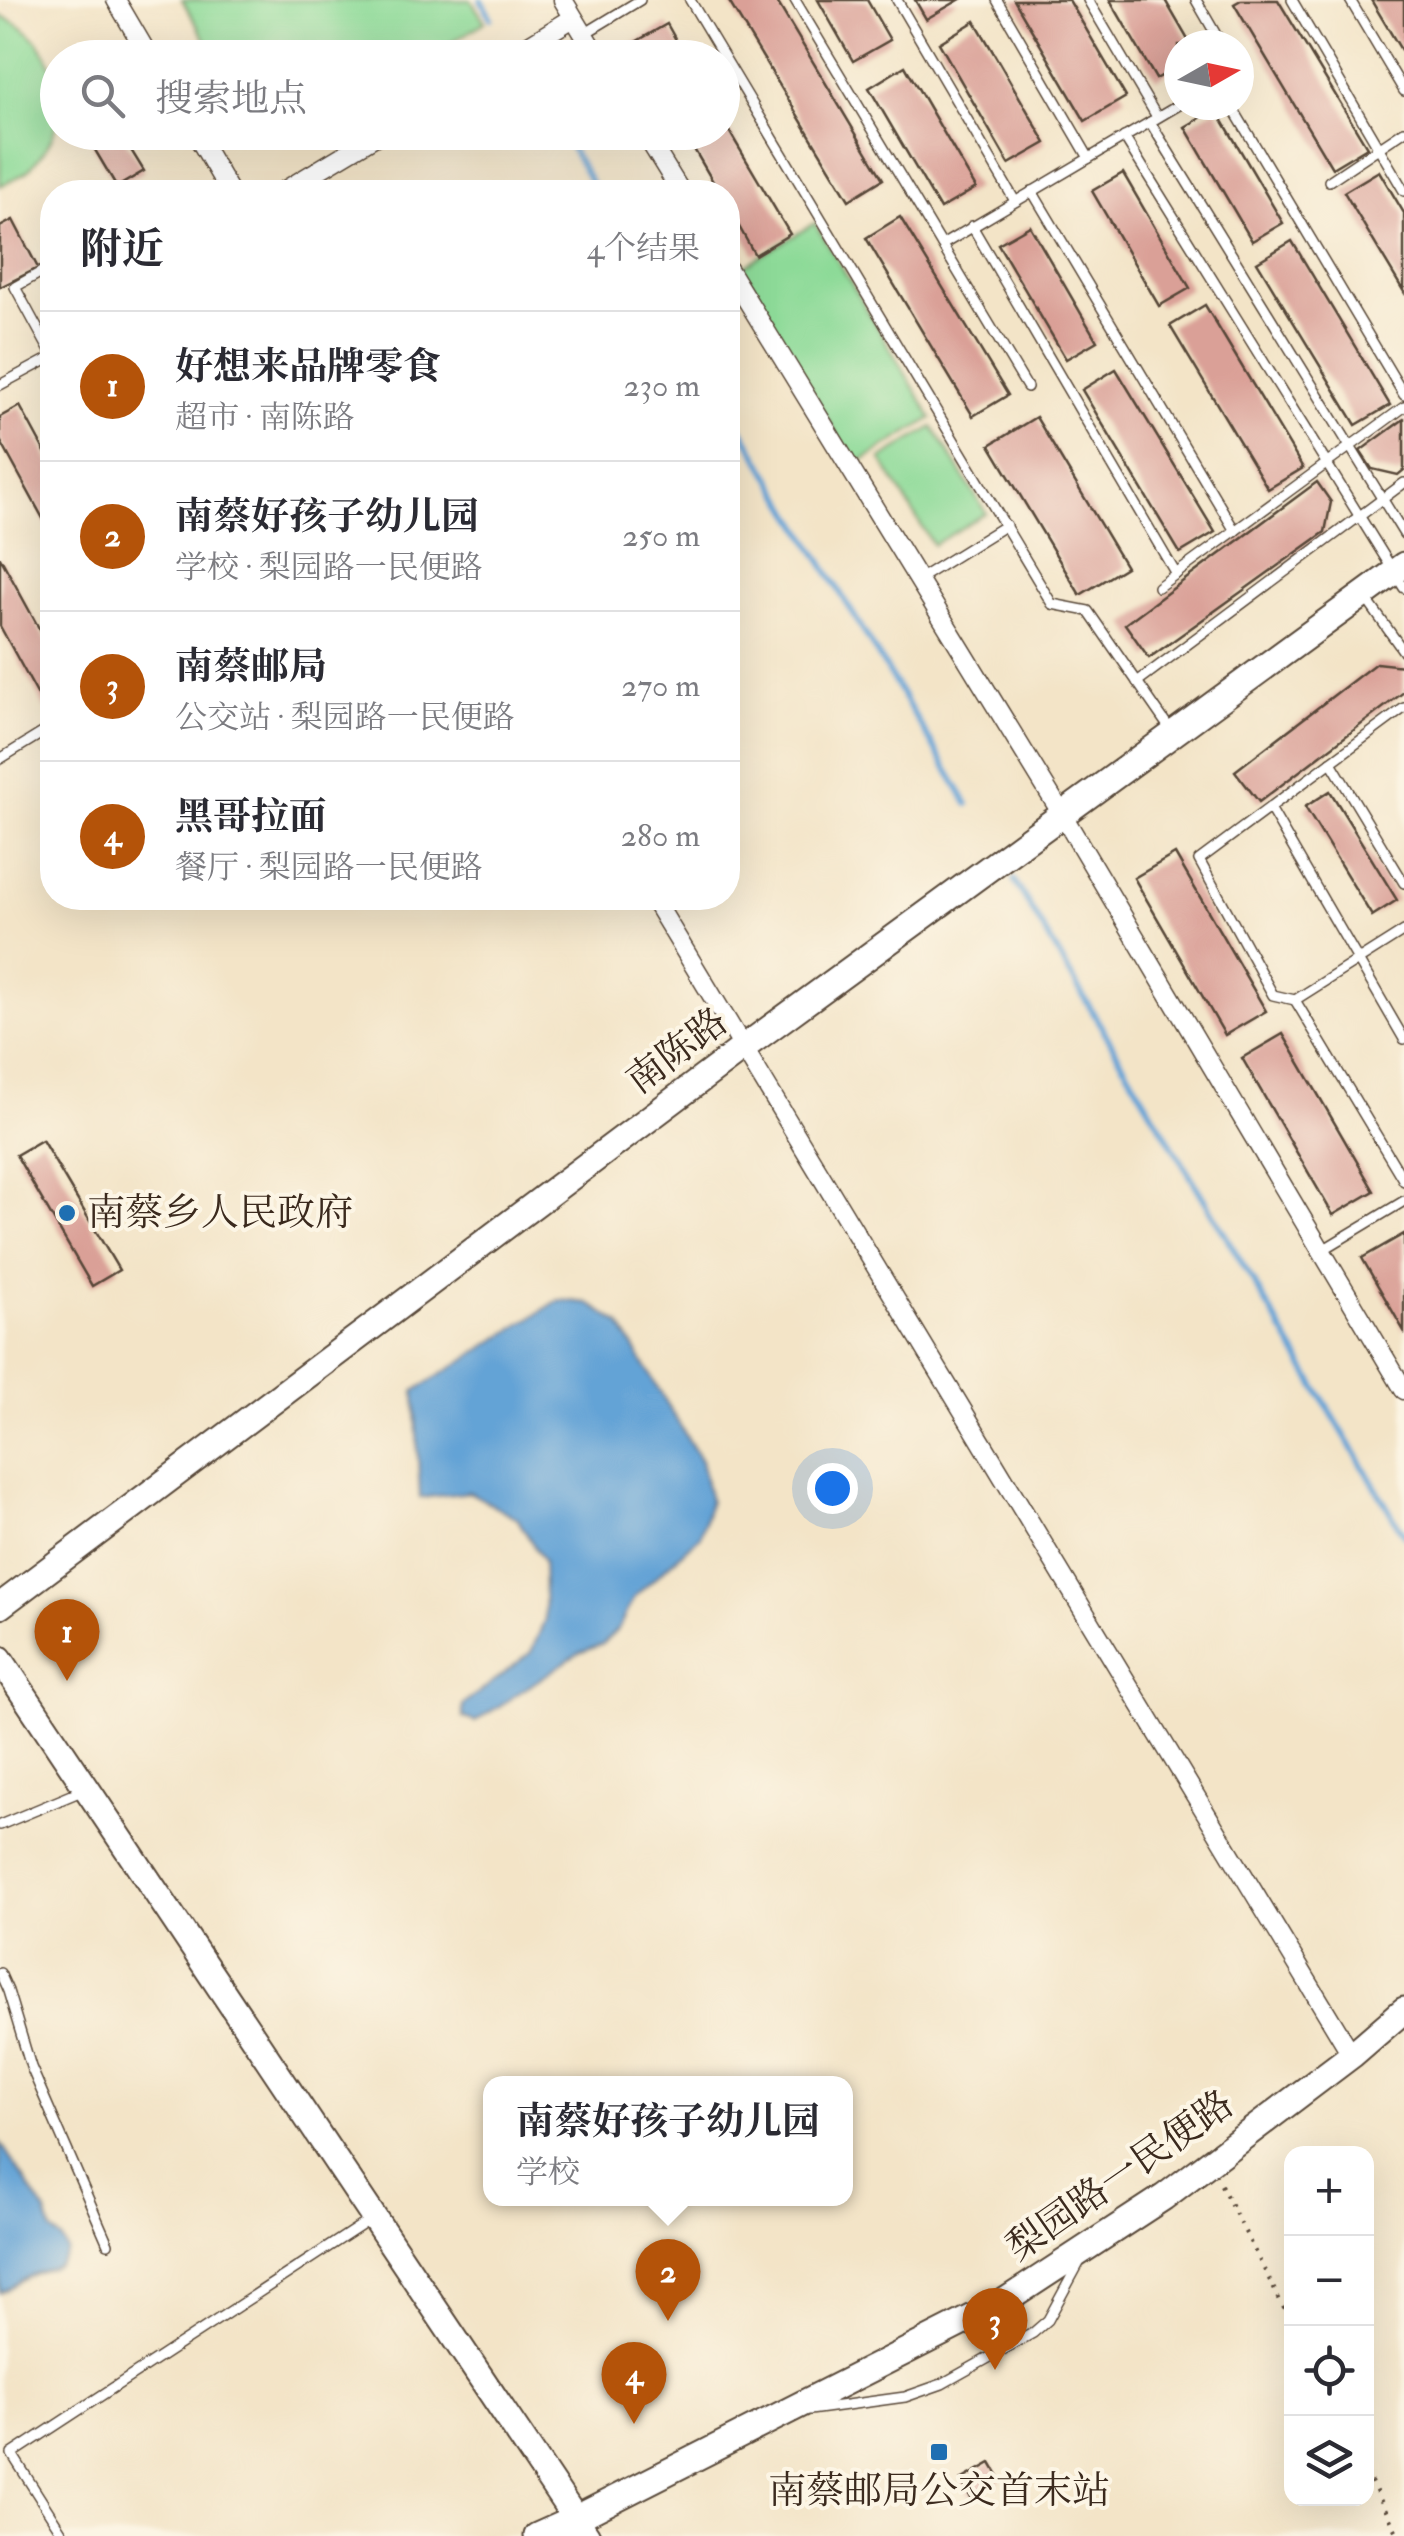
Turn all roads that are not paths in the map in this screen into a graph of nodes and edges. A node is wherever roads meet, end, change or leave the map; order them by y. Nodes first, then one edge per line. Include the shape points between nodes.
1 (116, 0) edge
2 (640, 0) edge
3 (690, 0) edge
4 (795, 0) edge
5 (897, 0) edge
6 (997, 0) edge
7 (1088, 0) edge
8 (1196, 0) edge
9 (1292, 0) edge
10 (1350, 0) edge
11 (574, 12) edge
12 (1213, 30) edge
13 (139, 40) edge
14 (534, 40) edge
15 (589, 40) edge
16 (714, 40) edge
17 (740, 83) edge
18 (1404, 91) edge
19 (1164, 114) edge
20 (1154, 120) junction
21 (1240, 120) edge
22 (1404, 131) edge
23 (1124, 137) junction
24 (1379, 148) junction
25 (206, 150) edge
26 (352, 150) edge
27 (655, 150) edge
28 (1088, 158) junction
29 (223, 180) edge
30 (302, 180) edge
31 (674, 180) edge
32 (1329, 181) dead end
33 (1032, 191) junction
34 (1404, 191) edge
35 (1014, 201) junction
36 (972, 226) junction
37 (942, 245) junction
38 (40, 273) edge
39 (740, 289) edge
40 (40, 333) edge
41 (40, 363) edge
42 (0, 385) edge
43 (1028, 387) dead end
44 (1404, 395) edge
45 (1404, 407) edge
46 (1350, 446) junction
47 (1327, 463) junction
48 (1404, 484) edge
49 (1382, 499) junction
50 (1360, 516) junction
51 (1006, 525) junction
52 (1235, 531) junction
53 (1404, 534) edge
54 (1176, 574) junction
55 (1401, 575) edge
56 (918, 579) junction
57 (1158, 587) dead end
58 (1363, 595) junction
59 (1404, 652) edge
60 (1137, 682) junction
61 (1404, 708) edge
62 (40, 734) edge
63 (1173, 734) junction
64 (0, 759) edge
65 (1331, 762) junction
66 (1270, 808) junction
67 (1062, 814) junction
68 (1404, 883) edge
69 (660, 910) edge
70 (1404, 931) edge
71 (1358, 960) junction
72 (1295, 1000) junction
73 (1404, 1039) edge
74 (743, 1048) junction
75 (1404, 1181) edge
76 (1404, 1202) edge
77 (1322, 1251) junction
78 (1404, 1390) edge
79 (0, 1606) edge
80 (0, 1659) edge
81 (87, 1789) junction
82 (0, 1824) edge
83 (0, 1973) edge
84 (1404, 2010) edge
85 (1352, 2055) junction
86 (374, 2218) junction
87 (108, 2244) dead end
88 (1088, 2247) junction
89 (782, 2414) junction
90 (581, 2528) edge
91 (64, 2536) edge
92 (537, 2536) edge

1 - 13 street
2 - 11 lane
3 - 16 lane
4 - 37 lane
5 - 35 lane
6 - 28 lane
7 - 20 lane
8 - 12 lane
9 - 24 lane
10 - 18 lane
11 - 14 street
11 - 15 street
17 - 51 lane
19 - 20 lane
20 - 23 lane
20 - 46 lane
21 - 44 lane
22 - 24 lane
23 - 28 lane
23 - 47 lane
24 - 32 lane
24 - 34 lane
25 - 29 street
26 - 30 street
27 - 31 street
28 - 33 lane
33 - 35 lane
33 - 52 lane
35 - 36 lane
36 - 37 lane
36 - 54 lane
37 - 43 lane
38 - 40 lane via 16,288
39 - 56 street
41 - 42 lane
45 - 46 lane
46 - 47 lane
46 - 49 lane
47 - 50 lane
47 - 52 lane
48 - 49 lane
49 - 50 lane
49 - 53 lane
50 - 55 lane
50 - 60 lane
51 - 56 lane
51 - 60 lane via 1052,604 1088,611
52 - 54 lane
54 - 57 lane
55 - 58 street, 南陈路
56 - 67 street
58 - 59 lane
58 - 63 street, 南陈路
60 - 63 lane
61 - 65 lane
62 - 64 lane
63 - 67 street, 南陈路
65 - 66 lane
65 - 68 lane
66 - 71 lane
66 - 72 lane via 1200,860 1273,995
67 - 74 street, 南陈路
67 - 77 street
69 - 74 street
70 - 71 lane
71 - 72 lane
71 - 73 lane
72 - 75 lane
74 - 79 street, 南陈路
74 - 85 street
76 - 77 lane
77 - 78 street
80 - 81 street
81 - 82 lane
81 - 86 street
83 - 87 lane via 30,2067
84 - 85 street, 梨园路一民便路
85 - 88 street, 梨园路一民便路
86 - 90 street
86 - 91 lane via 12,2454
88 - 89 street, 梨园路一民便路 via 1005,2301
88 - 89 lane via 1048,2320 942,2384
89 - 90 street, 梨园路一民便路
90 - 92 street, 梨园路一民便路

